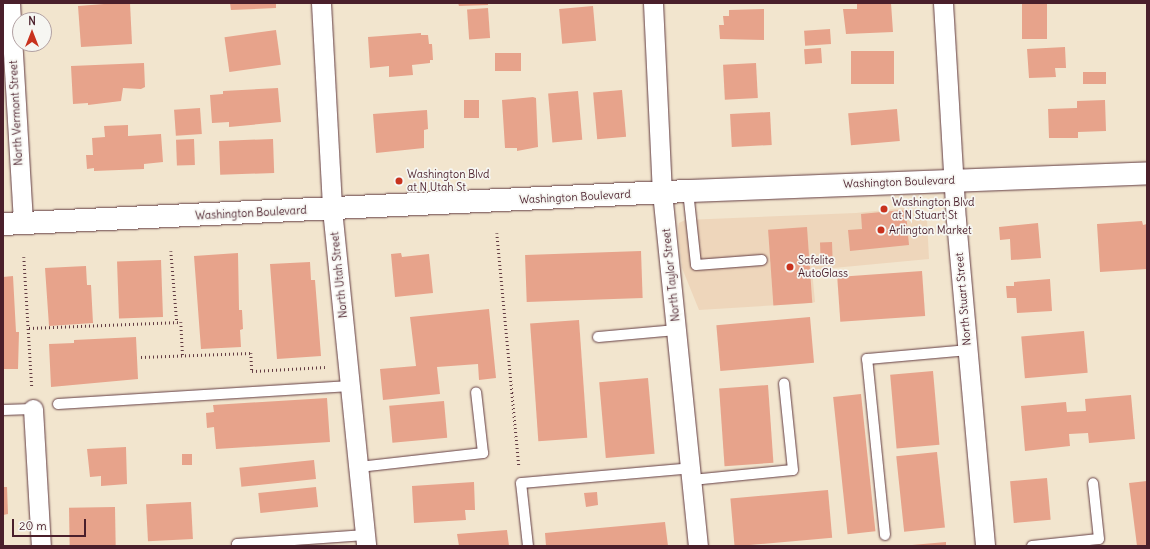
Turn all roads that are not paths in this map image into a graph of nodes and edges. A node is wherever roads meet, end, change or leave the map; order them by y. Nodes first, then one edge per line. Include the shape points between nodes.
1 (10, 3) edge
2 (321, 3) edge
3 (653, 3) edge
4 (943, 3) edge
5 (1147, 173) edge
6 (953, 180) junction
7 (688, 191) junction
8 (662, 192) junction
9 (332, 209) junction
10 (13, 224) edge
11 (762, 260) dead end
12 (677, 330) junction
13 (598, 337) dead end
14 (967, 350) junction
15 (784, 382) dead end
16 (350, 386) junction
17 (476, 392) dead end
18 (58, 404) dead end
19 (33, 409) joint
20 (3, 410) edge
21 (358, 467) junction
22 (691, 474) junction
23 (1093, 483) dead end
24 (884, 535) dead end
25 (366, 541) edge
26 (41, 546) edge
27 (238, 546) edge
28 (528, 546) edge
29 (698, 546) edge
30 (985, 546) edge
31 (1032, 546) edge

1 - 10 street, North Vermont Street
2 - 9 street, North Utah Street
3 - 8 street, North Taylor Street
4 - 6 street, North Stuart Street
5 - 6 main road, Washington Boulevard
6 - 7 main road, Washington Boulevard
6 - 14 street, North Stuart Street
7 - 8 main road, Washington Boulevard
7 - 11 lane via 696,265
8 - 9 main road, Washington Boulevard
8 - 12 street, North Taylor Street
9 - 10 main road, Washington Boulevard
9 - 16 street, North Utah Street
12 - 13 lane
12 - 22 street, North Taylor Street
14 - 24 lane via 867,359
14 - 30 street, North Stuart Street
15 - 22 lane via 793,470
16 - 18 lane
16 - 21 street, North Utah Street
17 - 21 lane via 483,454
19 - 20 lane
19 - 26 street
21 - 25 street, North Utah Street
22 - 28 lane via 521,483
22 - 29 street, North Taylor Street
23 - 31 lane via 1098,539
25 - 27 lane via 237,544

